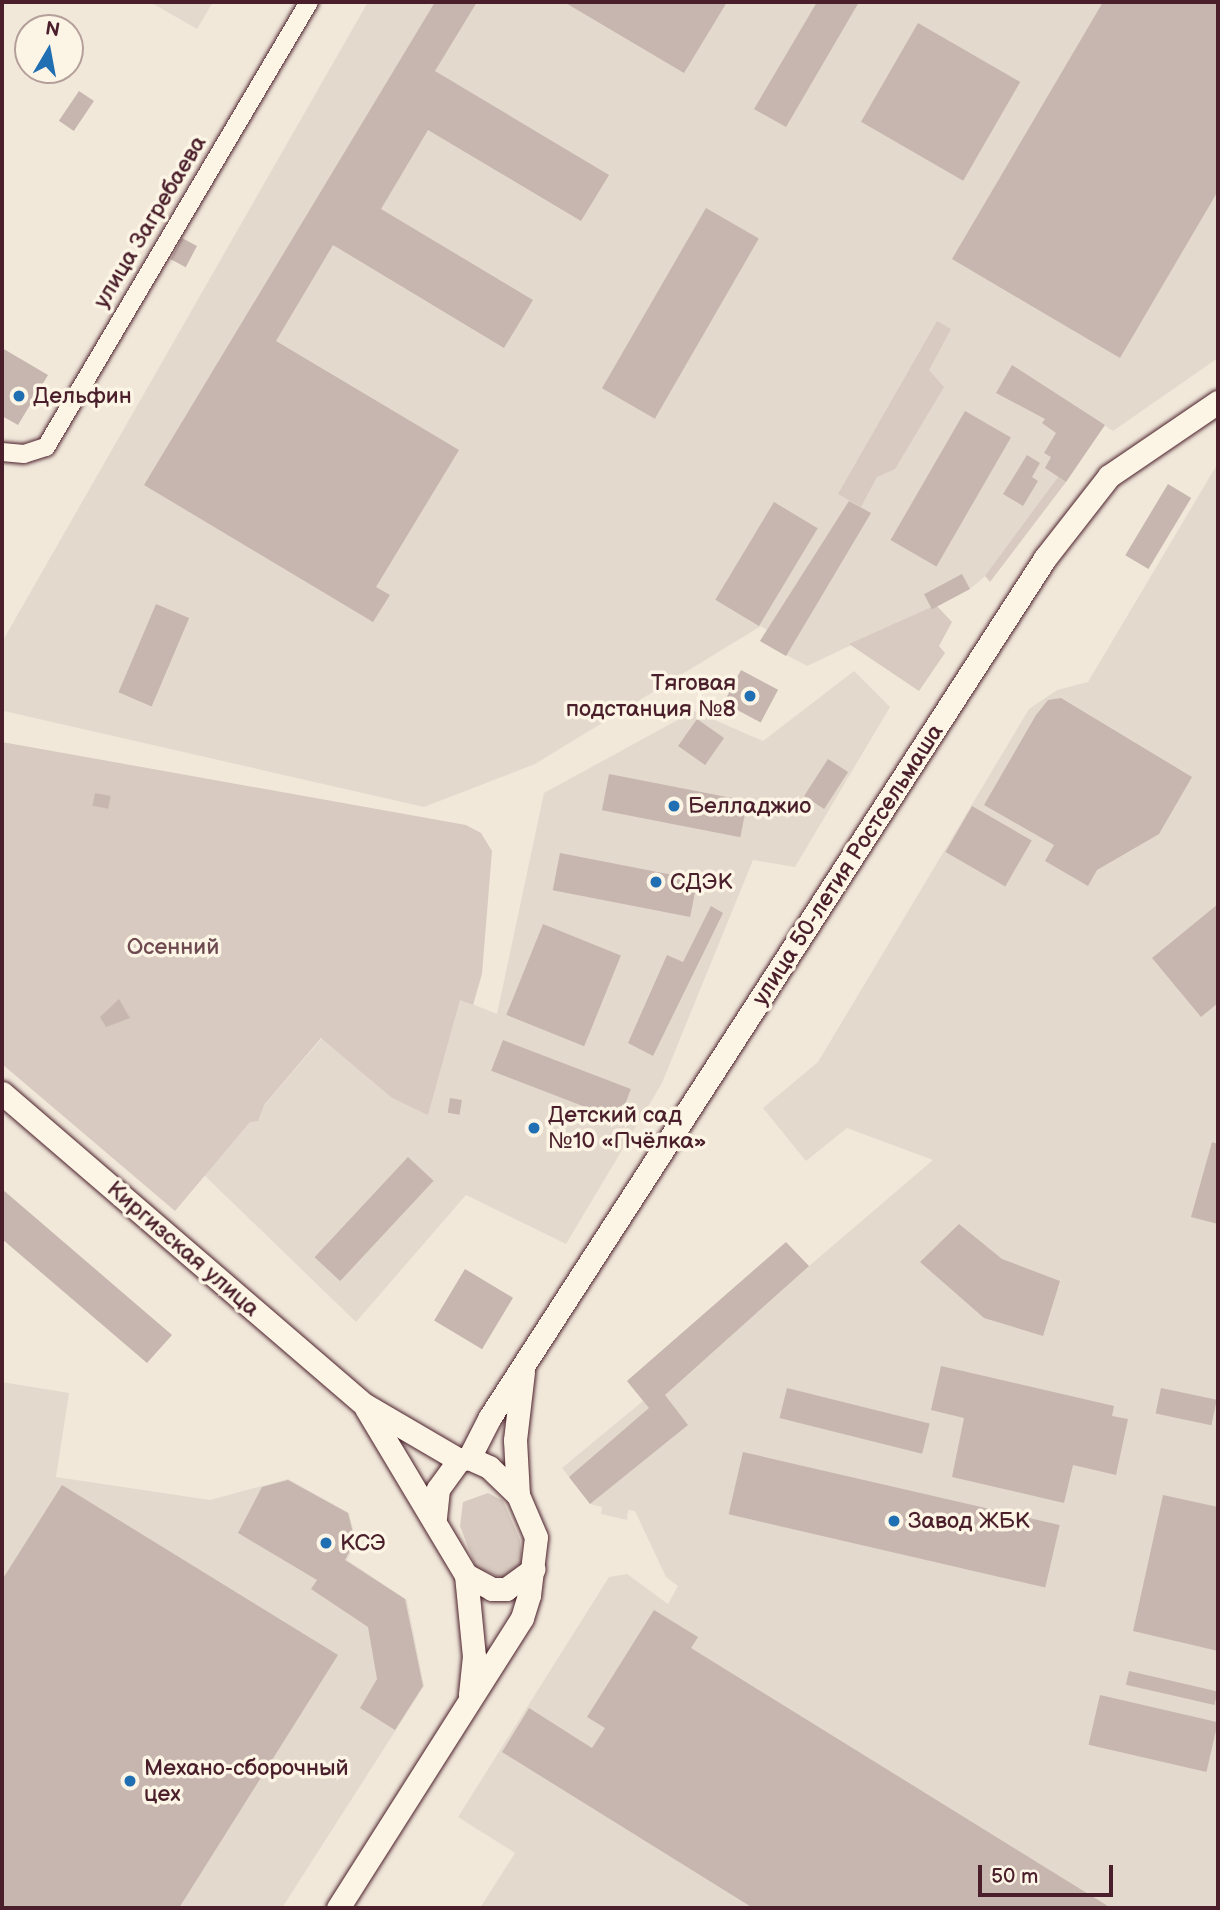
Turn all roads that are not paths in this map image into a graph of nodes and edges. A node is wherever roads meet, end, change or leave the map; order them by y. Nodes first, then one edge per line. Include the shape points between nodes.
1 (309, 2) edge
2 (1218, 402) edge
3 (2, 452) edge
4 (2, 1093) edge
5 (523, 1370) junction
6 (365, 1405) junction
7 (464, 1459) junction
8 (517, 1495) junction
9 (435, 1519) junction
10 (534, 1569) junction
11 (466, 1575) junction
12 (469, 1702) junction
13 (338, 1908) edge

1 - 3 street, улица Загребаева via 46,447 24,454
2 - 5 main road, улица 50-летия Ростсельмаша via 1109,476 1045,558
4 - 6 main road, Киргизская улица
5 - 7 main road, улица 50-летия Ростсельмаша
5 - 8 main road via 514,1440
6 - 7 main road
6 - 9 main road
7 - 8 main road via 489,1467
7 - 9 main road via 438,1489
8 - 10 main road via 536,1537
9 - 11 main road
10 - 11 main road via 506,1589 492,1589
10 - 12 main road via 522,1618
11 - 12 main road via 474,1656
12 - 13 main road

